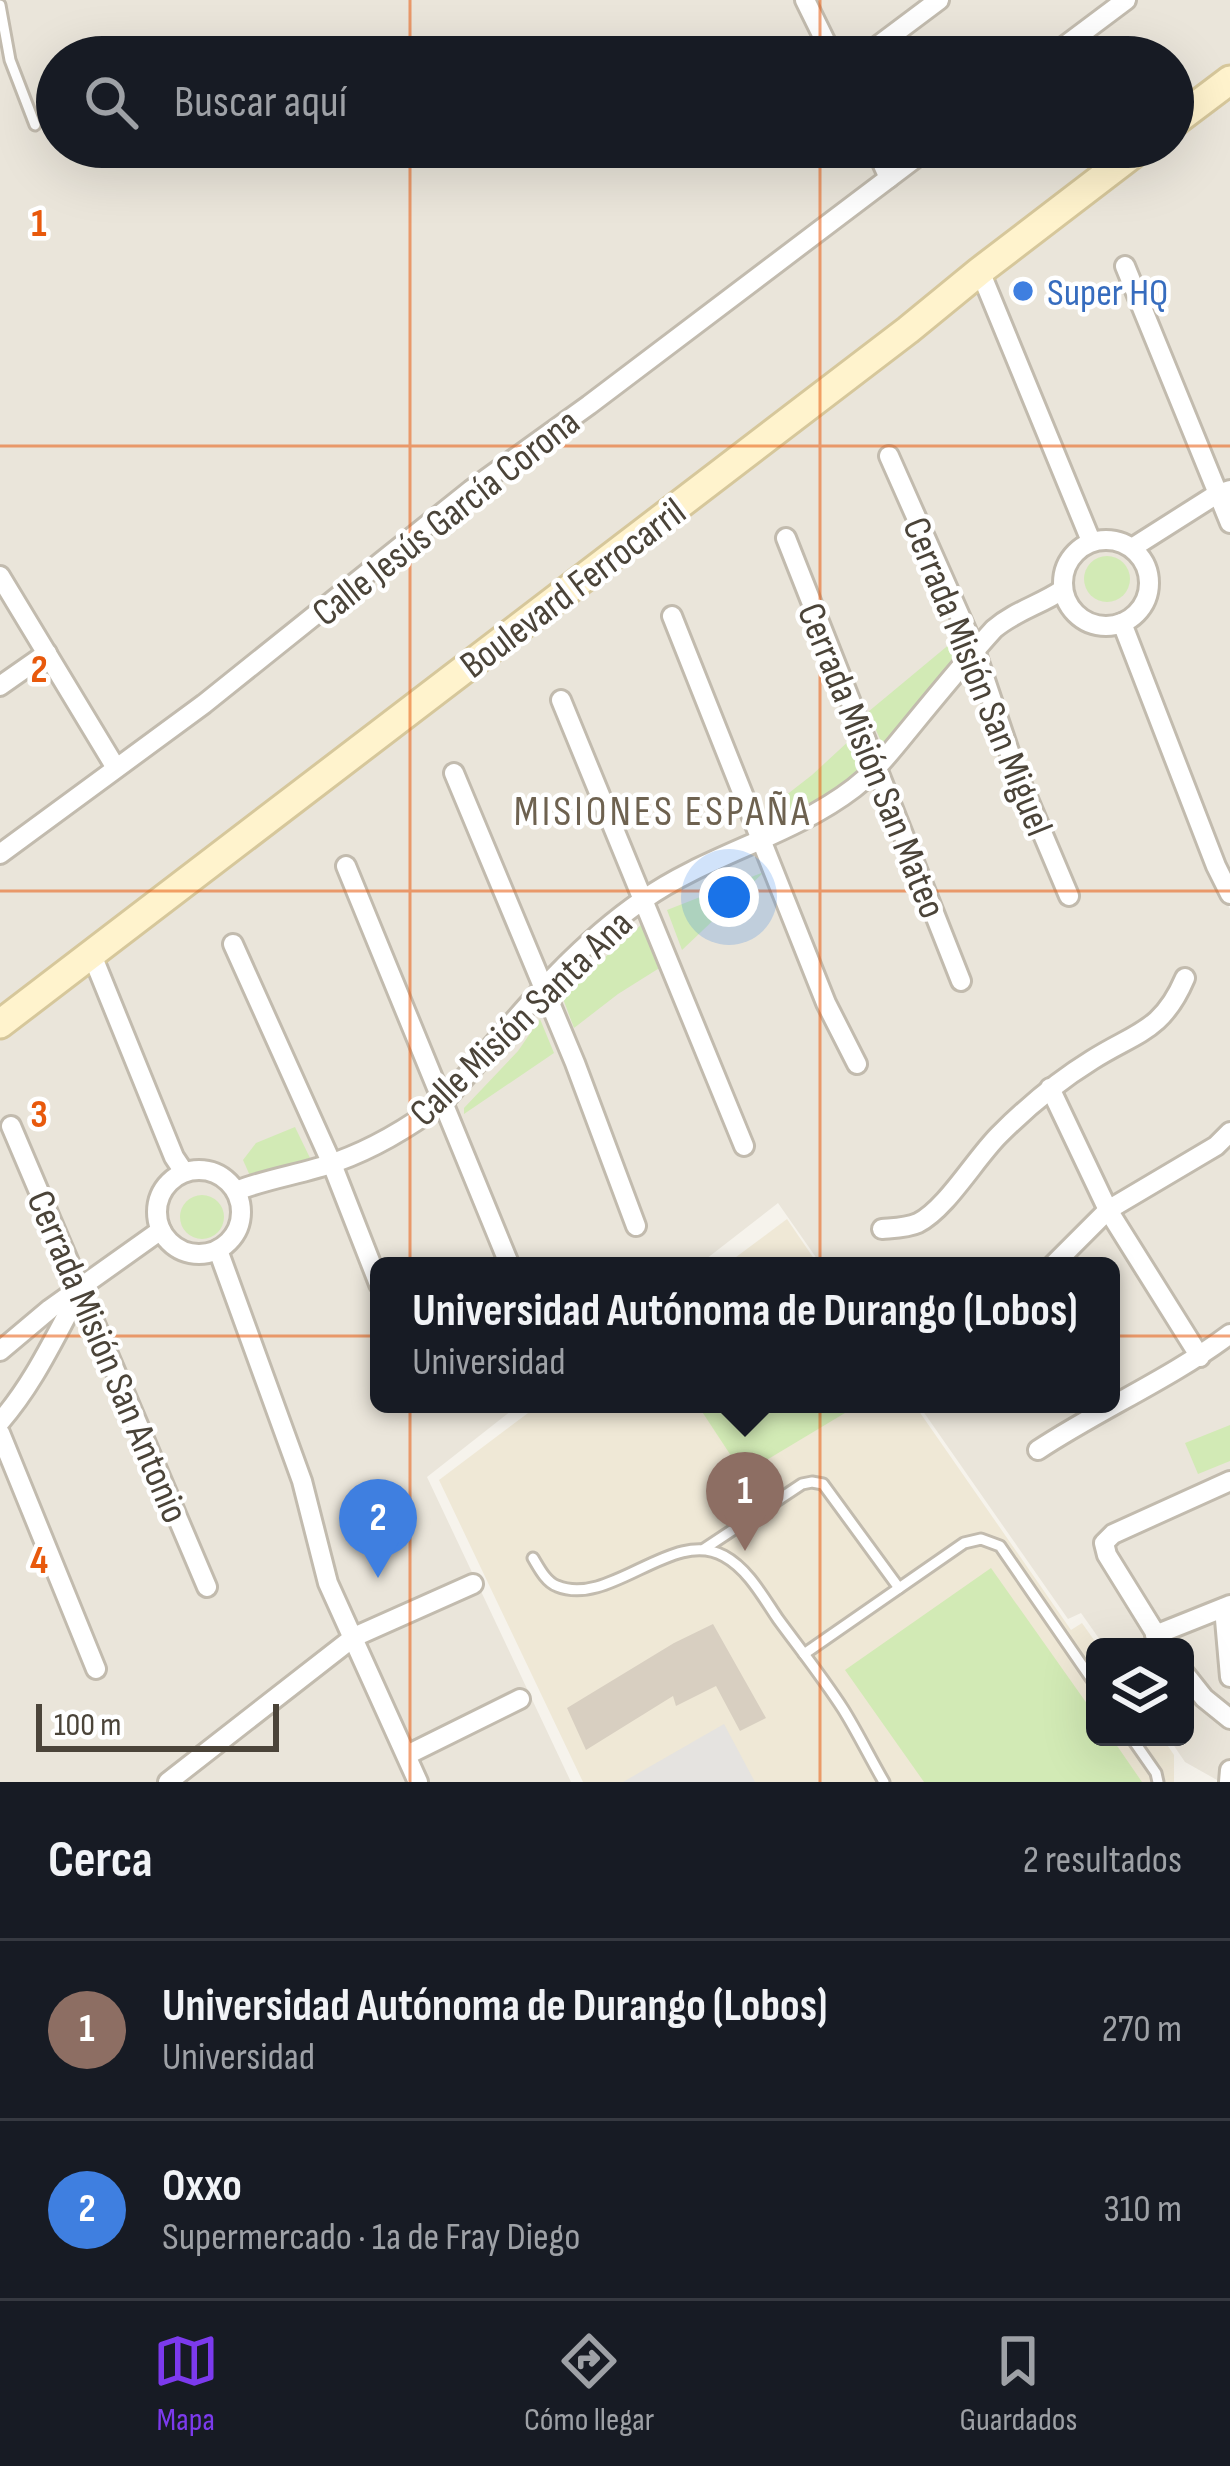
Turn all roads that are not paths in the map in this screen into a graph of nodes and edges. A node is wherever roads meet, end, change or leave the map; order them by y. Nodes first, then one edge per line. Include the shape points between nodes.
1 (805, 0) edge
2 (939, 0) edge
3 (1126, 0) edge
4 (0, 5) edge
5 (823, 36) edge
6 (891, 36) edge
7 (1078, 36) edge
8 (1230, 80) edge
9 (1194, 107) edge
10 (35, 125) dead end
11 (884, 168) edge
12 (902, 168) edge
13 (1115, 168) edge
14 (889, 178) junction
15 (1125, 266) dead end
16 (980, 271) junction
17 (889, 456) dead end
18 (1224, 492) edge
19 (1230, 523) edge
20 (786, 538) dead end
21 (1091, 542) junction
22 (1132, 548) junction
23 (0, 577) edge
24 (1062, 590) junction
25 (672, 616) dead end
26 (1122, 623) junction
27 (975, 650) junction
28 (46, 653) junction
29 (0, 686) edge
30 (561, 700) dead end
31 (116, 768) junction
32 (877, 768) junction
33 (454, 773) dead end
34 (763, 840) junction
35 (0, 854) edge
36 (346, 866) dead end
37 (1225, 879) edge
38 (1069, 896) dead end
39 (644, 898) junction
40 (233, 944) dead end
41 (92, 955) junction
42 (1185, 978) dead end
43 (961, 981) dead end
44 (543, 988) junction
45 (0, 1024) edge
46 (857, 1064) dead end
47 (1051, 1088) junction
48 (442, 1102) junction
49 (11, 1126) dead end
50 (1230, 1132) edge
51 (744, 1146) dead end
52 (332, 1164) junction
53 (184, 1172) junction
54 (236, 1191) junction
55 (1108, 1210) junction
56 (636, 1226) dead end
57 (881, 1229) dead end
58 (161, 1230) junction
59 (218, 1250) junction
60 (506, 1257) edge
61 (1061, 1257) edge
62 (370, 1261) edge
63 (81, 1289) junction
64 (1230, 1334) edge
65 (0, 1351) edge
66 (1200, 1357) junction
67 (1120, 1400) edge
68 (1097, 1413) edge
69 (0, 1422) edge
70 (0, 1433) edge
71 (1038, 1450) dead end
72 (1230, 1481) edge
73 (704, 1549) junction
74 (533, 1558) dead end
75 (473, 1584) dead end
76 (207, 1587) dead end
77 (899, 1588) junction
78 (1227, 1606) edge
79 (354, 1637) junction
80 (1158, 1638) edge
81 (1166, 1638) edge
82 (804, 1654) junction
83 (96, 1669) dead end
84 (1086, 1671) edge
85 (1230, 1677) edge
86 (1194, 1685) edge
87 (520, 1699) dead end
88 (1230, 1718) edge
89 (1137, 1746) edge
90 (406, 1755) junction
91 (1230, 1770) edge
92 (168, 1782) edge
93 (418, 1782) edge
94 (884, 1782) edge
95 (1159, 1782) edge
96 (1229, 1782) edge

1 - 5 street
2 - 6 street
3 - 7 street
4 - 10 lane
8 - 9 main road
11 - 14 street
12 - 14 street, Calle Jesús García Corona
13 - 16 main road, Boulevard Ferrocarril
14 - 31 street, Calle Jesús García Corona
15 - 18 street
16 - 21 street
16 - 41 main road, Boulevard Ferrocarril
17 - 27 street, Cerrada Misión San Miguel
18 - 19 street
18 - 22 street
20 - 32 street, Cerrada Misión San Mateo
21 - 22 street
21 - 24 street via 1068,560
22 - 26 street via 1147,567 1149,592
23 - 28 street
24 - 26 street via 1078,617
24 - 27 street, Calle Misión Santa Ana via 1018,611
25 - 34 street
26 - 37 street
27 - 32 street, Calle Misión Santa Ana
27 - 38 street, Cerrada Misión San Miguel
28 - 29 street
28 - 31 street
30 - 39 street
31 - 35 street, Calle Jesús García Corona
32 - 34 street, Calle Misión Santa Ana
32 - 43 street, Cerrada Misión San Mateo
33 - 44 street
34 - 39 street, Calle Misión Santa Ana
34 - 46 street
36 - 48 street
39 - 44 street, Calle Misión Santa Ana
39 - 51 street
40 - 52 street
41 - 45 main road, Boulevard Ferrocarril
41 - 53 street
42 - 47 street via 1152,1027
44 - 48 street, Calle Misión Santa Ana
44 - 56 street
47 - 55 street
47 - 57 street via 935,1209 917,1223
48 - 52 street, Calle Misión Santa Ana
48 - 60 street
49 - 63 street, Cerrada Misión San Antonio
50 - 55 street
52 - 54 street, Calle Misión Santa Ana
52 - 62 street
53 - 54 street via 212,1171
53 - 58 street via 161,1191
54 - 59 street via 241,1220
55 - 61 street
55 - 66 street
58 - 59 street via 188,1252
58 - 63 street
59 - 79 street via 302,1481 328,1583
63 - 65 street
63 - 69 street via 34,1378
63 - 76 street, Cerrada Misión San Antonio
64 - 66 street
66 - 67 street
68 - 71 street
70 - 83 street
72 - 80 street via 1104,1543
73 - 74 lane via 586,1588 556,1586
73 - 77 lane via 802,1484 823,1484
73 - 82 lane via 738,1566
75 - 79 street
77 - 82 lane
77 - 84 lane via 964,1543 1000,1546
78 - 81 street
78 - 85 street
79 - 90 street
79 - 92 street
82 - 94 lane
86 - 88 street
87 - 90 street
89 - 95 lane
90 - 93 street
91 - 96 street

